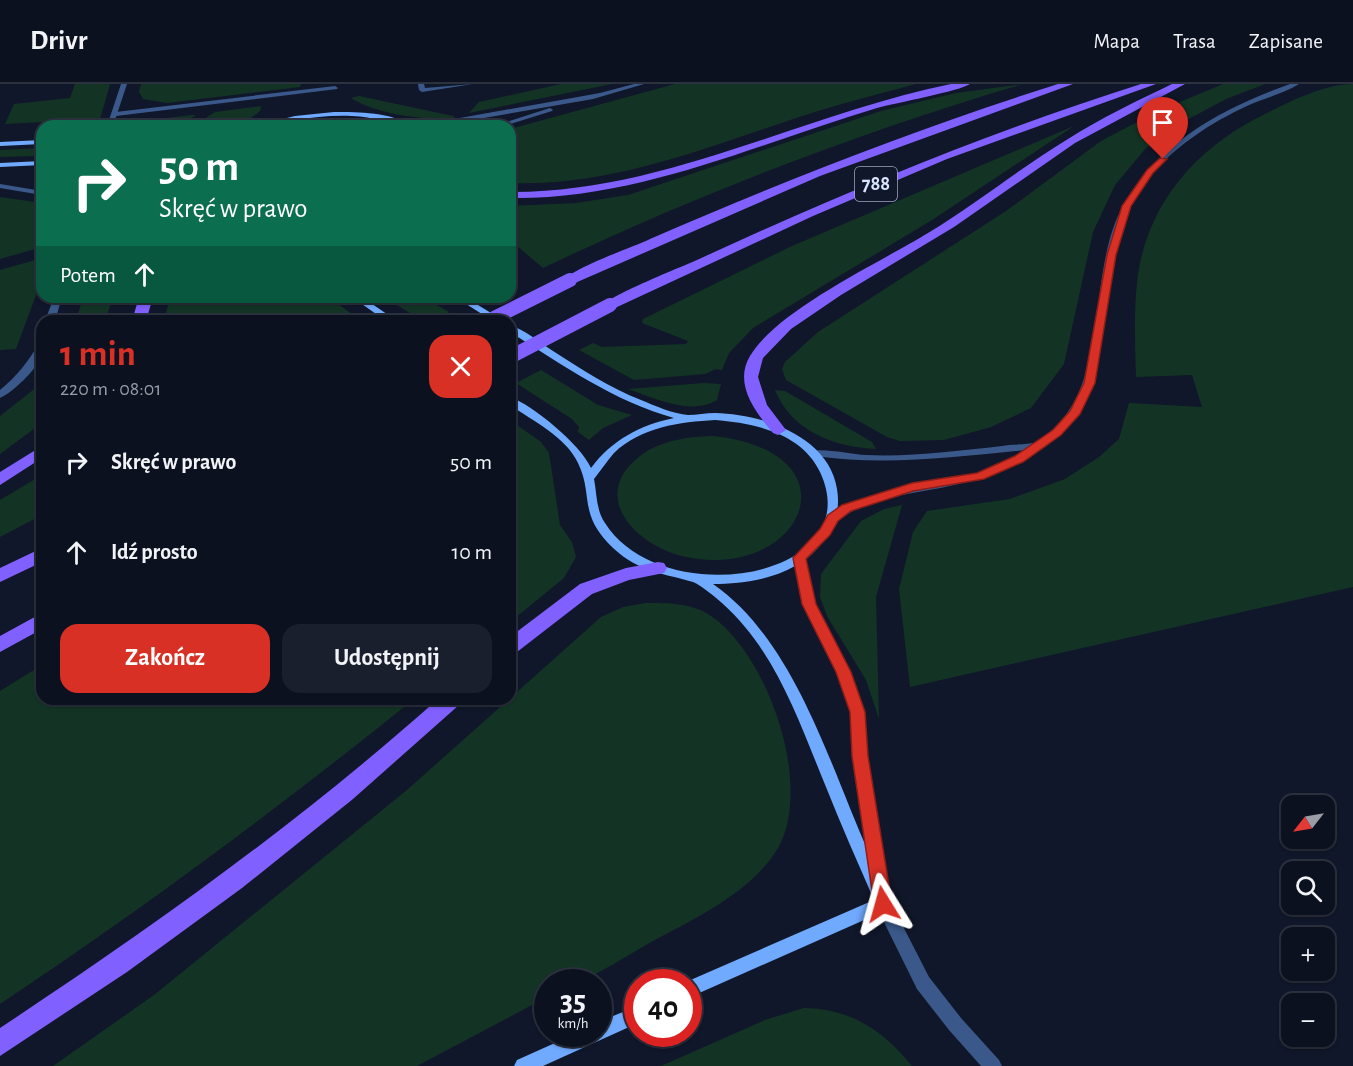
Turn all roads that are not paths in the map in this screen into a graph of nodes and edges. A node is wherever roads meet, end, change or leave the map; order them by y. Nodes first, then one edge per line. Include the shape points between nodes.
1 (124, 84) edge
2 (421, 84) edge
3 (470, 84) edge
4 (641, 84) edge
5 (965, 84) edge
6 (1068, 84) edge
7 (1151, 84) edge
8 (1179, 84) edge
9 (1296, 84) edge
10 (335, 88) dead end
11 (599, 95) junction
12 (116, 114) junction
13 (113, 120) edge
14 (285, 120) edge
15 (389, 120) edge
16 (460, 120) edge
17 (516, 120) edge
18 (36, 142) edge
19 (0, 144) edge
20 (36, 163) edge
21 (0, 165) edge
22 (0, 186) edge
23 (36, 192) edge
24 (516, 195) edge
25 (365, 303) edge
26 (469, 303) edge
27 (383, 315) edge
28 (489, 315) edge
29 (500, 315) edge
30 (516, 332) edge
31 (516, 354) edge
32 (36, 359) edge
33 (0, 395) edge
34 (516, 404) edge
35 (684, 417) junction
36 (778, 430) junction
37 (1038, 444) junction
38 (815, 453) junction
39 (36, 455) edge
40 (589, 478) junction
41 (0, 480) edge
42 (833, 518) junction
43 (36, 557) edge
44 (799, 558) junction
45 (658, 568) junction
46 (0, 576) edge
47 (697, 579) junction
48 (36, 624) edge
49 (516, 642) edge
50 (0, 645) edge
51 (446, 705) edge
52 (883, 904) junction
53 (702, 984) edge
54 (0, 1043) edge
55 (565, 1047) edge
56 (523, 1066) edge
57 (993, 1066) edge

1 - 12 street
2 - 3 street via 422,90
4 - 11 street
5 - 24 main road via 881,102 611,187
6 - 29 main road, 788, bridge via 1004,104 754,199
7 - 31 main road, 788, bridge via 1043,118 881,182 610,305
8 - 36 main road via 1069,143 932,236 781,330 756,357 751,379 764,414
9 - 37 street via 1212,120 1189,135 1150,172 1126,206 1111,255 1089,383 1076,412 1057,432
10 - 12 street
11 - 16 street
11 - 17 street
12 - 13 street
14 - 15 main road via 331,114
18 - 19 main road
20 - 21 main road
22 - 23 street
25 - 27 main road
26 - 28 main road
30 - 35 main road via 625,397
32 - 33 street
34 - 40 main road via 561,437 580,458
35 - 36 main road via 734,419
35 - 40 main road via 658,423 628,438 614,447
36 - 38 main road
37 - 38 street via 849,458
37 - 42 street via 1019,459 980,476 880,496 846,508
38 - 42 main road via 829,476 835,497
39 - 41 main road
40 - 45 main road via 593,511 604,529 641,562
42 - 44 main road
43 - 46 main road
44 - 47 main road via 776,570 737,580
44 - 52 main road via 809,604 843,672 857,712
45 - 47 main road
45 - 49 main road via 626,574 586,589
47 - 52 main road via 743,613 792,691
48 - 50 main road
51 - 54 main road via 274,850 114,968
52 - 53 main road
52 - 57 street via 923,983
55 - 56 main road

